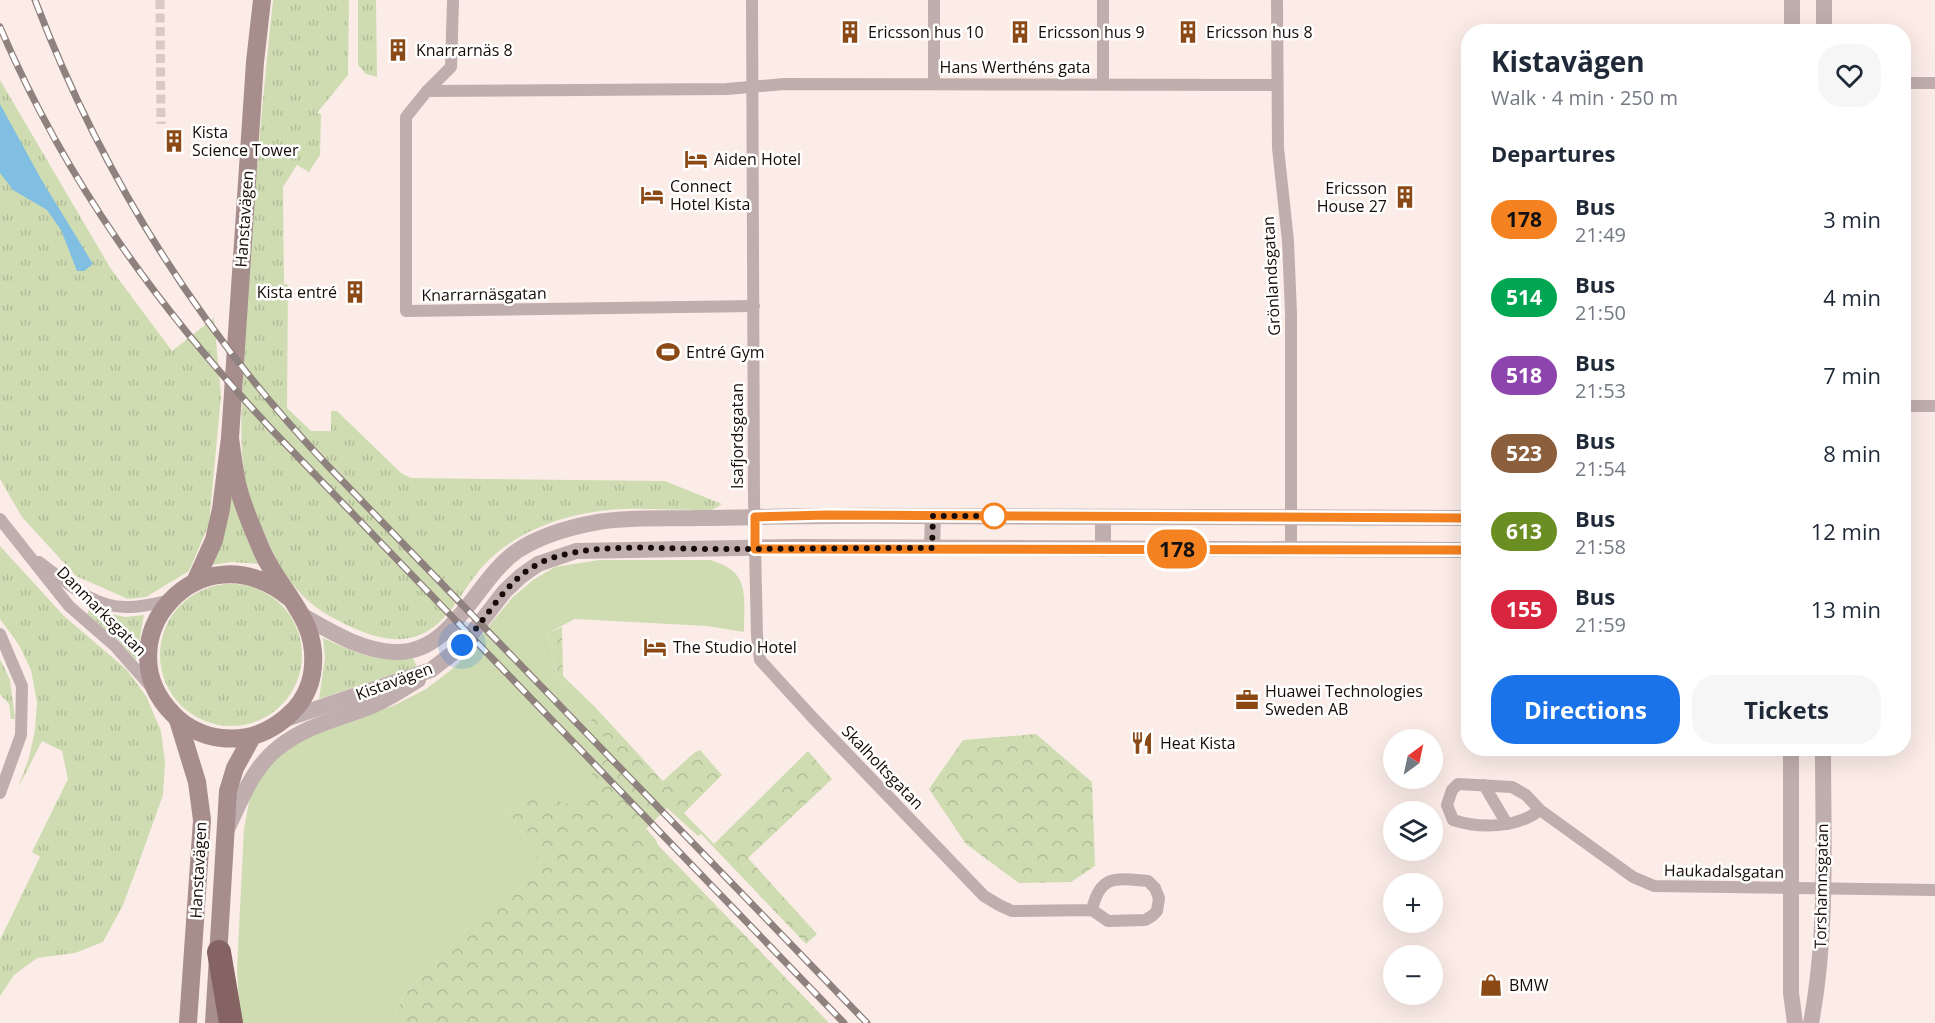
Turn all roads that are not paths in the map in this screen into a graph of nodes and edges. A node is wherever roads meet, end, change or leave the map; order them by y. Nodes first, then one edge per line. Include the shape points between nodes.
1 (262, 0) edge
2 (453, 0) edge
3 (752, 0) edge
4 (934, 0) edge
5 (1103, 0) edge
6 (1278, 0) edge
7 (1792, 0) edge
8 (1824, 0) edge
9 (1792, 24) edge
10 (1824, 24) edge
11 (934, 83) junction
12 (1911, 83) edge
13 (1935, 83) edge
14 (1104, 84) junction
15 (1277, 85) junction
16 (752, 87) junction
17 (427, 91) junction
18 (754, 306) junction
19 (1911, 406) edge
20 (1935, 406) edge
21 (230, 438) junction
22 (933, 516) junction
23 (755, 517) junction
24 (1103, 517) junction
25 (1291, 518) junction
26 (1461, 518) edge
27 (0, 519) edge
28 (932, 548) junction
29 (755, 549) junction
30 (1103, 549) junction
31 (1291, 550) junction
32 (1461, 550) edge
33 (23, 551) junction
34 (195, 582) junction
35 (290, 598) junction
36 (171, 600) junction
37 (303, 616) junction
38 (0, 634) edge
39 (431, 670) junction
40 (158, 695) junction
41 (286, 719) junction
42 (178, 720) junction
43 (252, 737) junction
44 (1791, 756) edge
45 (1823, 756) edge
46 (1484, 785) junction
47 (0, 794) edge
48 (1540, 810) junction
49 (1507, 824) junction
50 (225, 832) junction
51 (1790, 889) junction
52 (1822, 889) junction
53 (1935, 890) edge
54 (1092, 910) junction
55 (219, 952) junction
56 (188, 1023) edge
57 (214, 1023) edge
58 (231, 1023) edge
59 (1795, 1023) edge
60 (1811, 1023) edge

1 - 21 main road, Hanstavägen
2 - 17 street, Knarrarnäsgatan via 451,67
3 - 16 street, Isafjordsgatan
4 - 11 street
5 - 14 street
6 - 15 street, Grönlandsgatan
7 - 9 street
8 - 10 street
11 - 14 street, Hans Werthéns gata
11 - 16 street, Hans Werthéns gata
12 - 13 street
14 - 15 street, Hans Werthéns gata
15 - 25 street, Grönlandsgatan via 1291,314
16 - 17 street
16 - 18 street, Isafjordsgatan
17 - 18 street, Knarrarnäsgatan via 406,117 406,311
18 - 23 street, Isafjordsgatan
19 - 20 street
21 - 34 main road, Hanstavägen via 214,540
21 - 35 main road, Hanstavägen via 237,484 252,526
22 - 23 street, Kistavägen
22 - 24 street, Kistavägen
22 - 28 street
23 - 29 street, Isafjordsgatan
23 - 37 street, Kistavägen via 605,521 556,532 516,552 489,577 452,625 416,650 377,650
24 - 25 street, Kistavägen
24 - 30 street
25 - 26 street, Kistavägen
25 - 31 street, Grönlandsgatan
27 - 33 street, Danmarksgatan
28 - 29 street, Kistavägen
28 - 30 street, Kistavägen
29 - 39 street, Kistavägen via 597,549 555,557 538,564 513,584 453,654
29 - 54 street, Skalholtsgatan via 760,660 780,683 984,896 1012,910
30 - 31 street, Kistavägen
31 - 32 street, Kistavägen
33 - 36 street, Danmarksgatan via 94,600 127,608
33 - 40 street, Danmarksgatan via 69,606 115,646
34 - 35 main road, Hanstavägen via 220,575 246,575 270,584
34 - 36 main road, Hanstavägen
35 - 37 main road, Hanstavägen
36 - 40 main road, Hanstavägen via 160,613 149,645 152,679
37 - 41 main road, Hanstavägen via 314,646 314,662 305,693
38 - 47 street via 22,686 21,735
39 - 41 street, Kistavägen
39 - 50 street via 395,695 328,720 276,749 243,794
40 - 42 main road, Hanstavägen
41 - 43 main road, Hanstavägen
42 - 43 main road, Hanstavägen via 213,737
42 - 56 main road, Hanstavägen via 197,782 202,820
43 - 50 main road, Hanstavägen via 228,791
44 - 51 street, Torshamnsgatan
45 - 52 street, Torshamnsgatan
46 - 48 street, Haukadalsgatan via 1512,787
46 - 49 street
46 - 49 street, Haukadalsgatan via 1458,784 1452,789 1447,805 1450,816 1466,824
48 - 49 street, Haukadalsgatan
48 - 51 street, Haukadalsgatan via 1633,877 1654,886
50 - 55 main road, Hanstavägen
51 - 52 street, Haukadalsgatan
51 - 59 street, Torshamnsgatan
52 - 53 street, Haukadalsgatan
52 - 60 street, Torshamnsgatan
54 - 54 street, Skalholtsgatan via 1096,894 1110,880 1148,881 1159,898 1156,910 1145,920 1108,921
55 - 57 main road, Hanstavägen
55 - 58 highway

